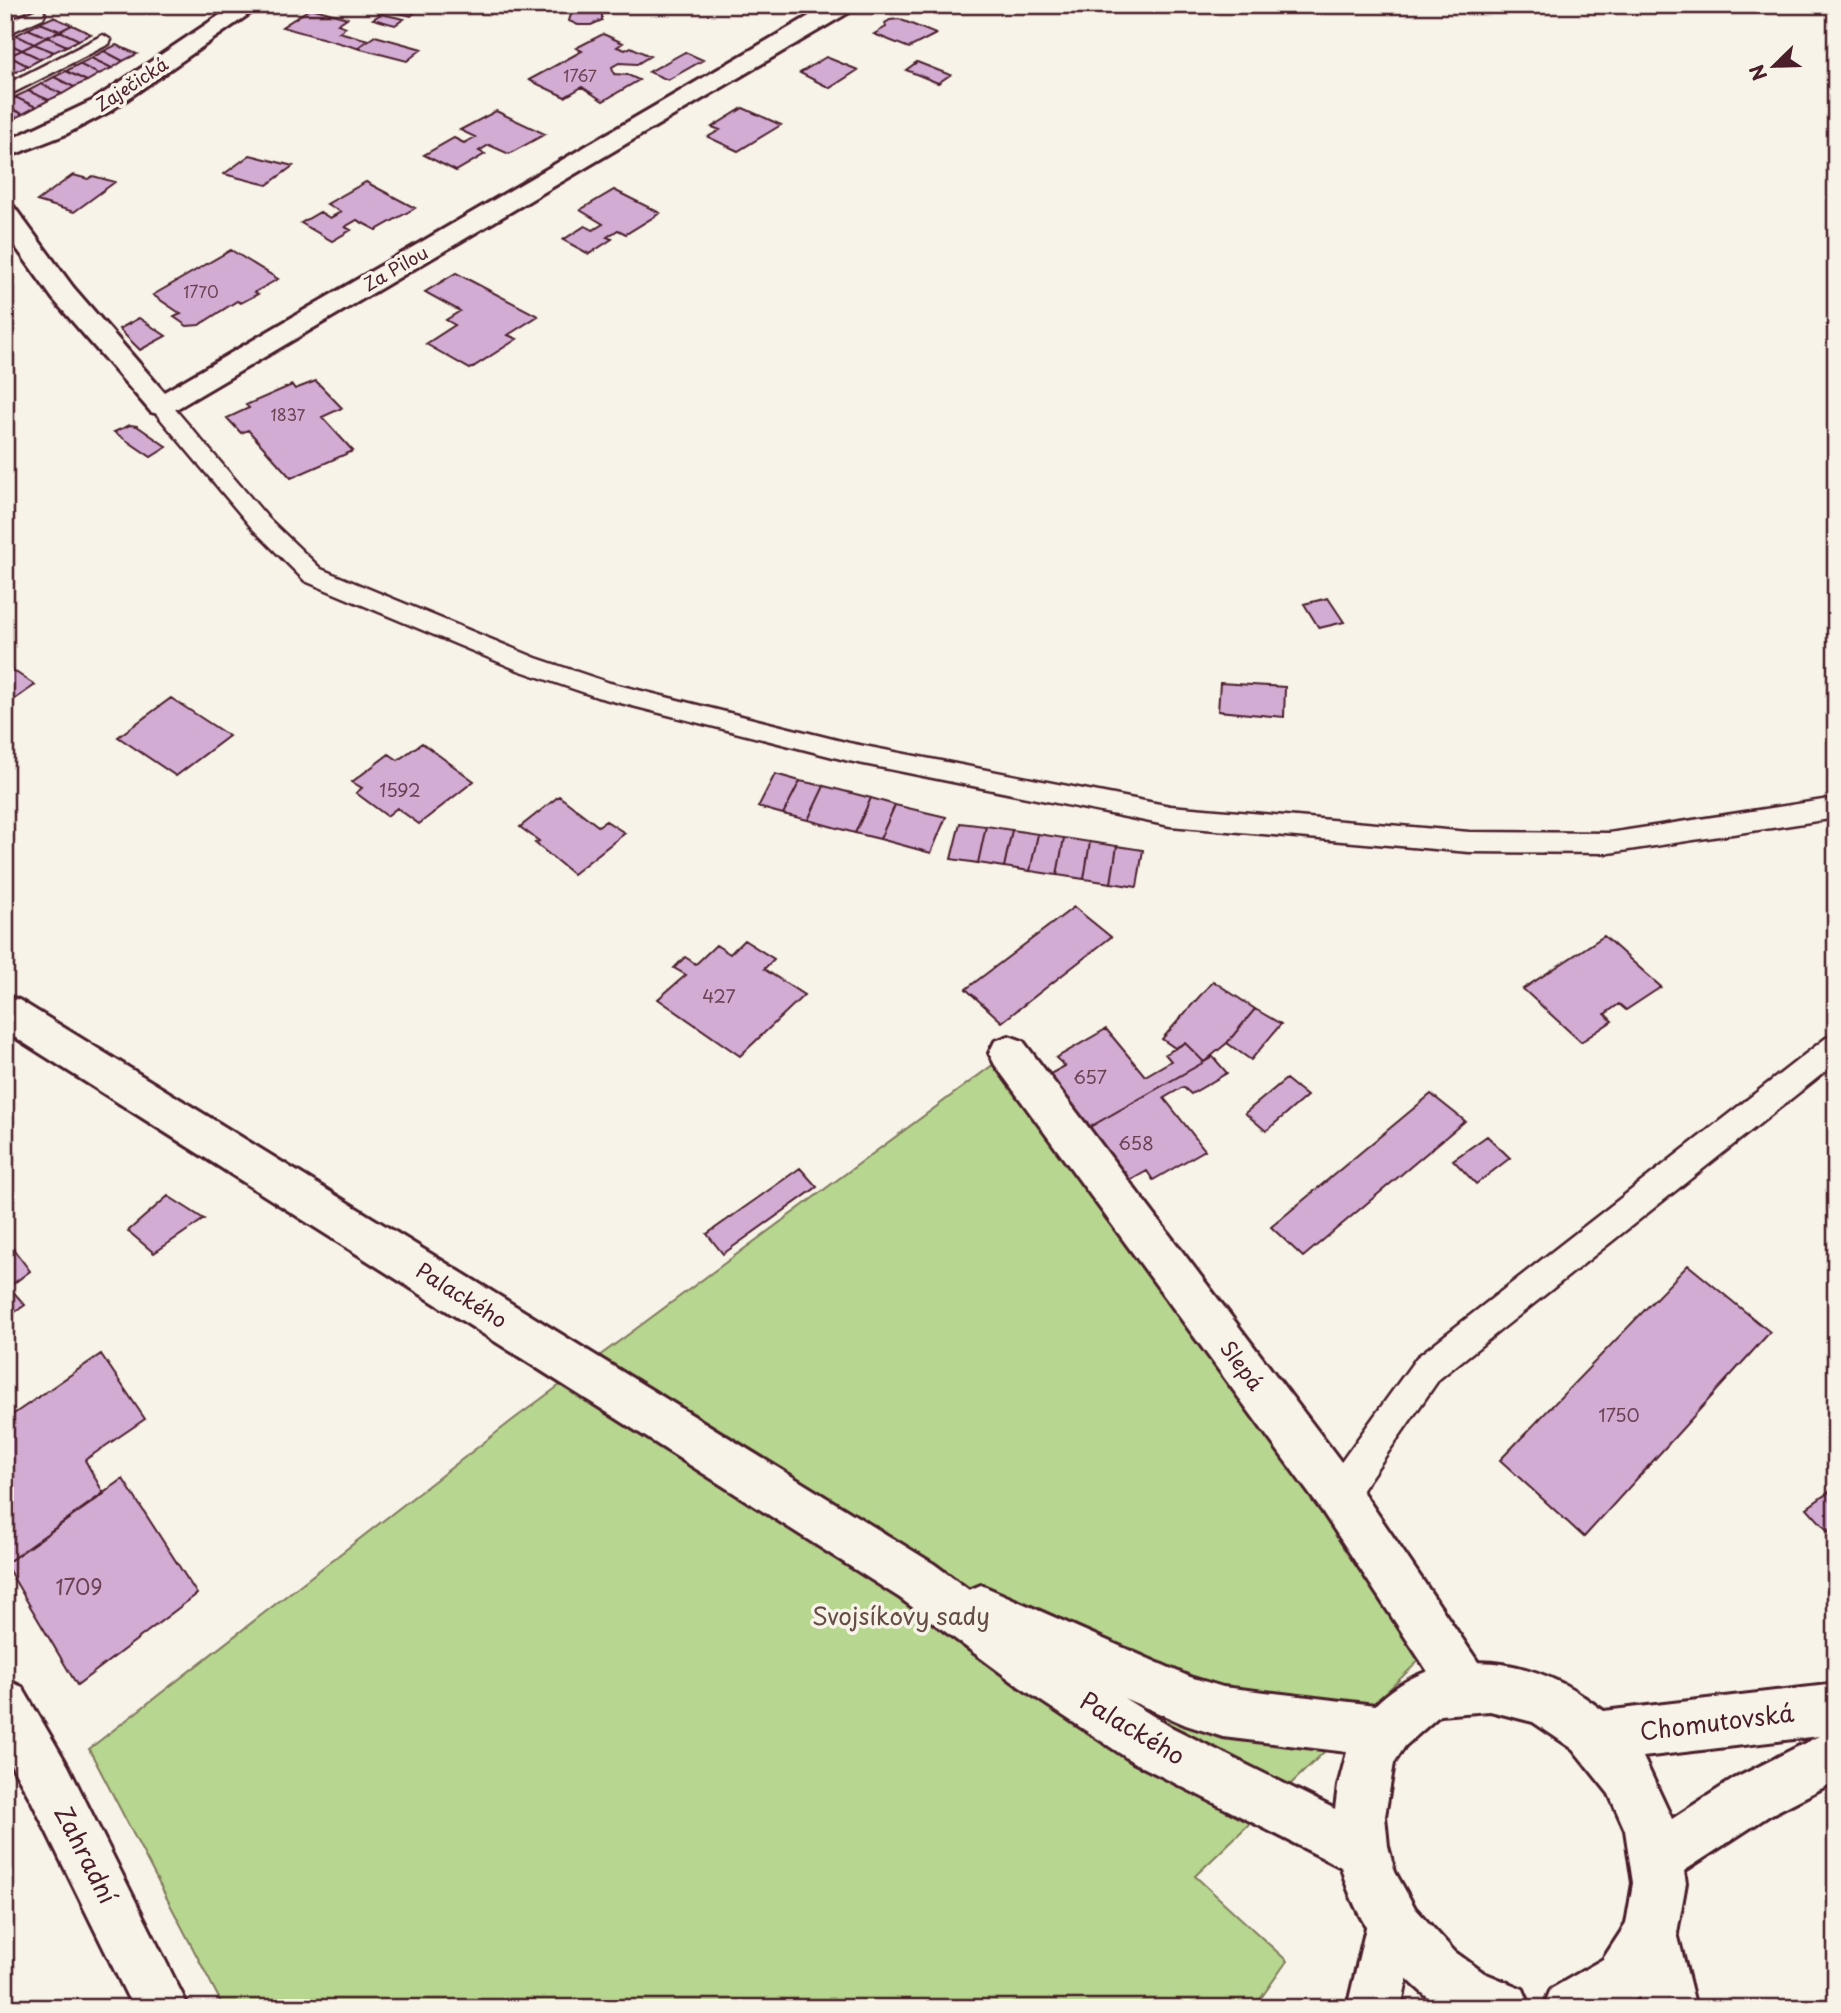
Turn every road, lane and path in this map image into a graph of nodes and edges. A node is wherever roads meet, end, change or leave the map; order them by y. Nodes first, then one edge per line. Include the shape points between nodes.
1 (251, 5) edge
2 (845, 5) edge
3 (37, 14) dead end
4 (5, 30) edge
5 (103, 40) dead end
6 (5, 92) edge
7 (5, 151) edge
8 (5, 214) edge
9 (161, 406) junction
10 (1836, 808) edge
11 (5, 1011) edge
12 (1836, 1046) edge
13 (1009, 1053) dead end
14 (1338, 1495) junction
15 (917, 1581) junction
16 (1465, 1685) junction
17 (5, 1704) edge
18 (1836, 1709) edge
19 (1384, 1731) junction
20 (1598, 1737) junction
21 (1836, 1754) edge
22 (1362, 1850) junction
23 (1658, 1858) junction
24 (1393, 1923) junction
25 (1651, 1933) junction
26 (162, 2008) edge
27 (1374, 2008) edge
28 (1504, 2008) edge
29 (1570, 2008) edge
30 (1670, 2008) edge

1 - 7 street, Zaječická via 101,106
2 - 9 street, Za Pilou
3 - 4 lane
5 - 6 lane
8 - 9 street via 63,293
9 - 10 lane via 260,523 313,575 527,664 606,691 849,752 1170,816 1469,842 1609,843
11 - 15 street, Palackého
12 - 14 lane via 1428,1368
13 - 14 street, Slepá
14 - 16 street, Slepá
15 - 19 street, Palackého via 1186,1700 1223,1712
15 - 22 street, Palackého via 1037,1670 1152,1744
16 - 19 street, Chomutovská via 1423,1697
16 - 20 street, Chomutovská via 1511,1687 1557,1705
17 - 26 street, Zahradní
18 - 20 street, Chomutovská
19 - 22 street, Chomutovská via 1368,1760 1359,1803
20 - 23 street, Chomutovská via 1627,1773 1647,1813
21 - 23 street via 1752,1797
22 - 24 street, Chomutovská via 1374,1888
23 - 25 street, Chomutovská via 1659,1896
24 - 27 street
24 - 28 street, Chomutovská via 1424,1962 1463,1990
25 - 29 street, Chomutovská via 1616,1984
25 - 30 street

